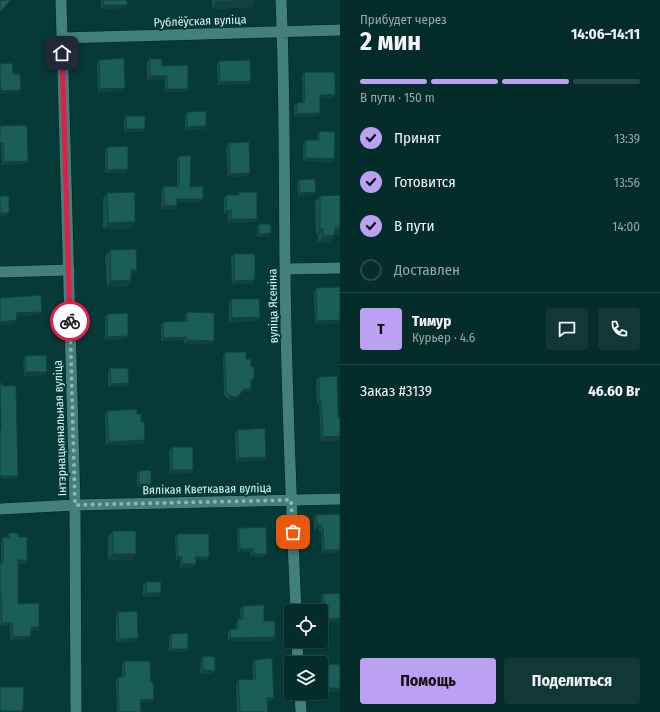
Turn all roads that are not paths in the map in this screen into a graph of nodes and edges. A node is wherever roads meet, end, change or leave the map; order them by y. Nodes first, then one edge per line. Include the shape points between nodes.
1 (61, 0) edge
2 (281, 0) edge
3 (340, 30) edge
4 (282, 32) junction
5 (62, 38) junction
6 (340, 268) edge
7 (285, 269) junction
8 (69, 270) junction
9 (0, 272) edge
10 (340, 499) edge
11 (291, 500) junction
12 (75, 505) junction
13 (0, 509) edge
14 (296, 604) edge
15 (300, 700) edge
16 (76, 712) edge
17 (301, 712) edge

1 - 5 street, Інтэрнацыянальная вуліца
2 - 4 street, вуліца Ясеніна
3 - 4 street, Рублёўская вуліца
4 - 5 street, Рублёўская вуліца
4 - 7 street, вуліца Ясеніна
5 - 8 street, Інтэрнацыянальная вуліца
6 - 7 street
7 - 11 street, вуліца Ясеніна
8 - 9 street
8 - 12 street, Інтэрнацыянальная вуліца
10 - 11 street, Вялікая Кветкавая вуліца
11 - 12 street, Вялікая Кветкавая вуліца
11 - 14 street, вуліца Ясеніна
12 - 13 street, Вялікая Кветкавая вуліца
12 - 16 street, Інтэрнацыянальная вуліца
15 - 17 street

